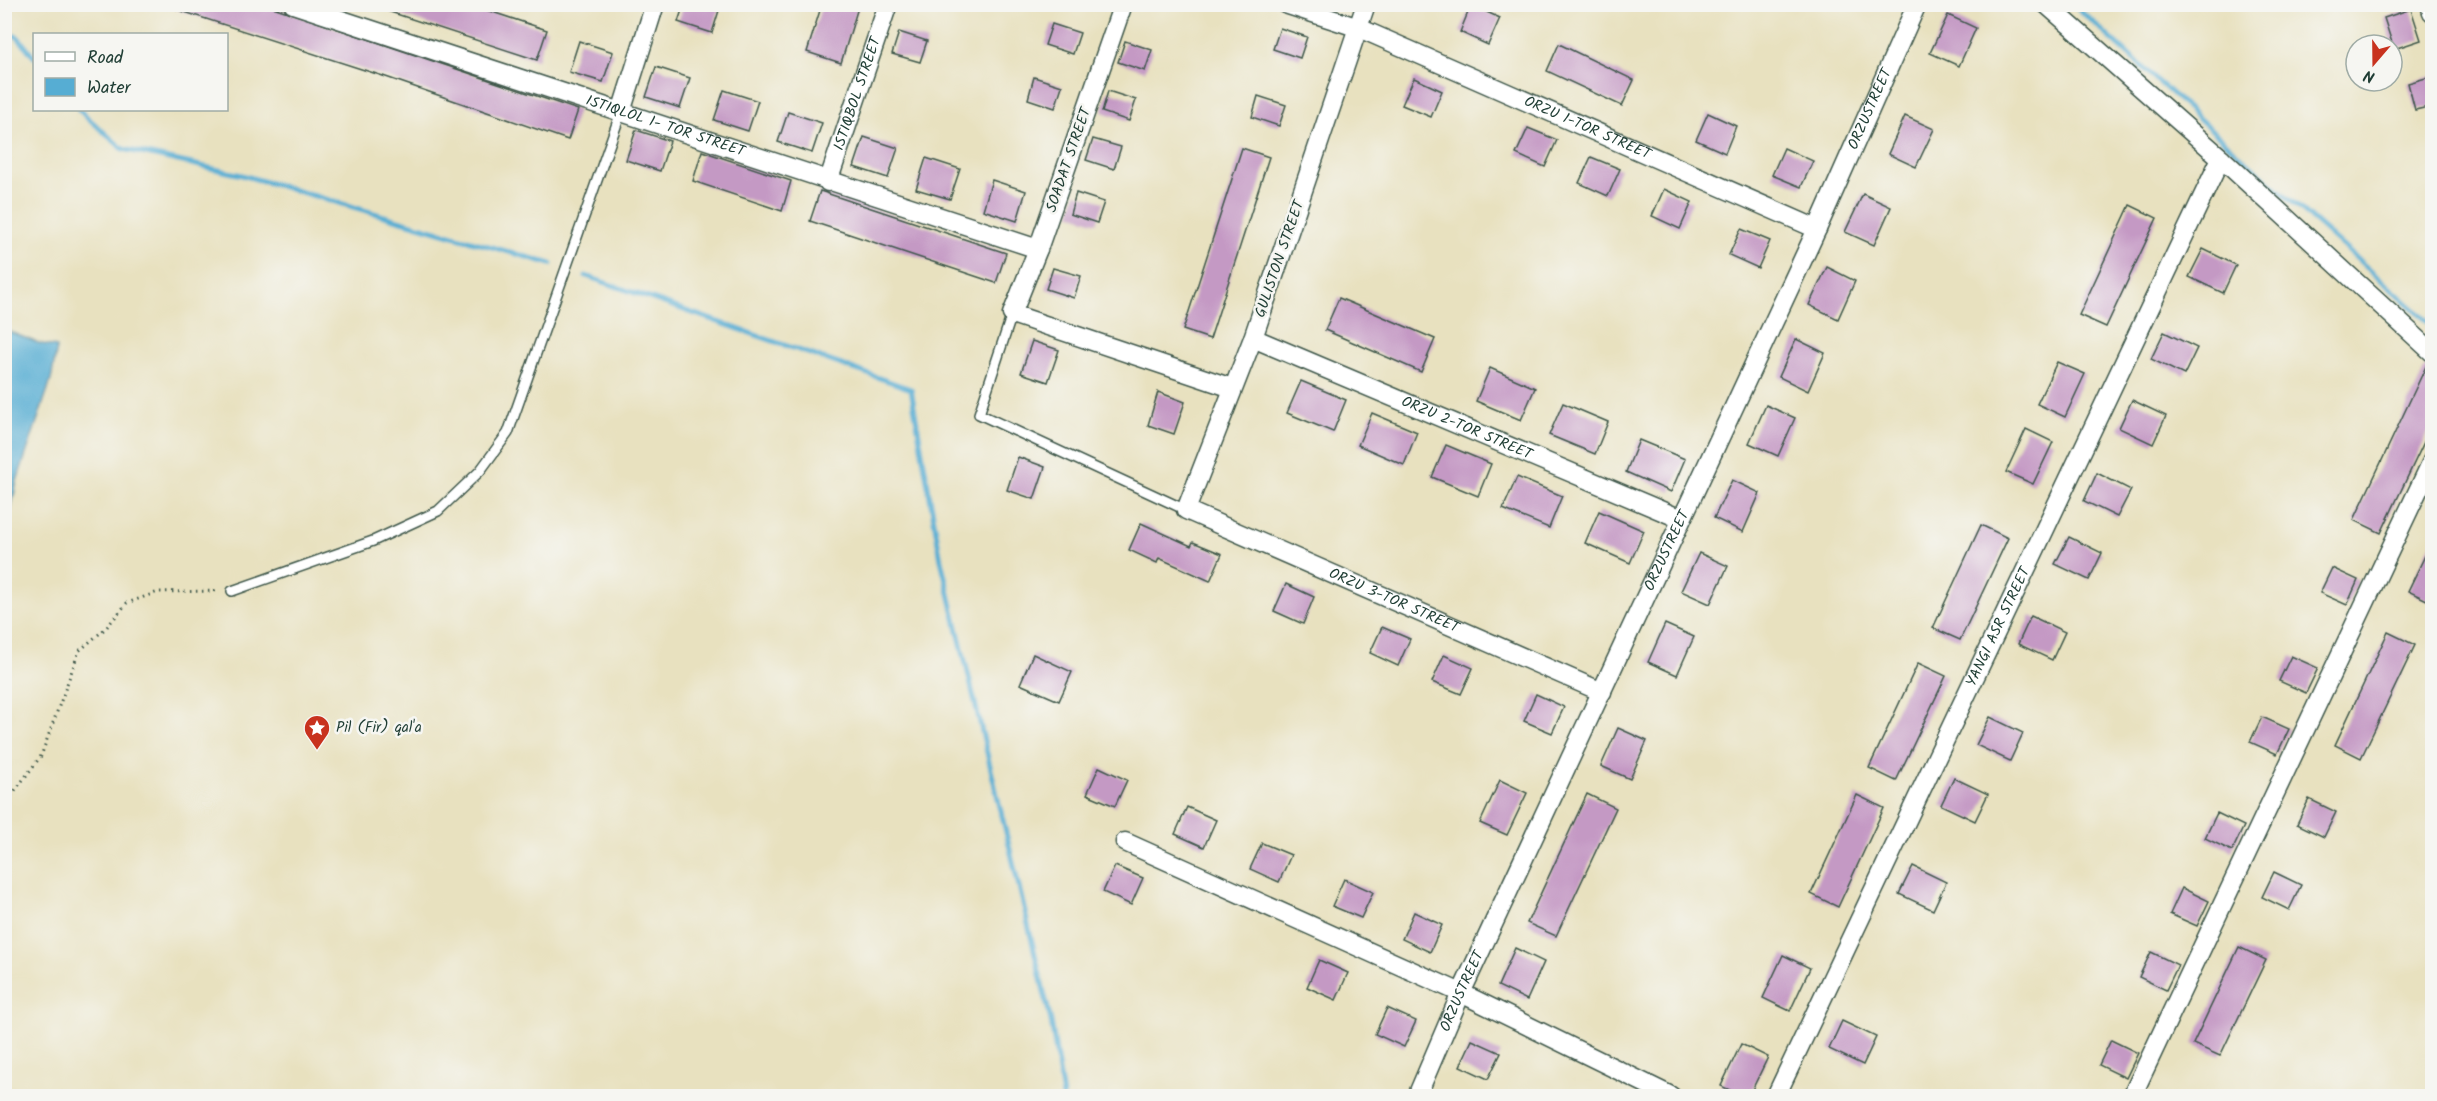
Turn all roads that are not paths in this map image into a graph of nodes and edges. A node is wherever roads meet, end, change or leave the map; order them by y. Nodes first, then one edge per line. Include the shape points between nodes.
1 (293, 4) edge
2 (655, 4) edge
3 (888, 4) edge
4 (1123, 4) edge
5 (1285, 4) edge
6 (1366, 4) edge
7 (1917, 4) edge
8 (2046, 4) edge
9 (2430, 4) edge
10 (2433, 12) edge
11 (1359, 28) junction
12 (621, 112) junction
13 (2221, 158) junction
14 (828, 182) junction
15 (1817, 229) junction
16 (1038, 249) junction
17 (1012, 314) junction
18 (1253, 338) junction
19 (2433, 352) edge
20 (1232, 388) junction
21 (2433, 462) edge
22 (1186, 510) junction
23 (1681, 519) junction
24 (232, 591) road end
25 (1602, 692) junction
26 (1125, 842) dead end
27 (1461, 993) junction
28 (1417, 1096) edge
29 (1671, 1096) edge
30 (1776, 1096) edge
31 (2132, 1096) edge

1 - 12 street, ISTIQLOL 1- TOR STREET
2 - 12 street
3 - 14 street, ISTIQBOL STREET
4 - 16 street, SOADAT STREET
5 - 11 street, ORZU 1-TOR STREET
6 - 11 street, GULISTON STREET
7 - 15 street, ORZUSTREET
8 - 13 street
9 - 10 street
11 - 15 street, ORZU 1-TOR STREET
11 - 18 street, GULISTON STREET
12 - 14 street, ISTIQLOL 1- TOR STREET
12 - 24 lane via 508,433 480,471 438,511 373,541
13 - 19 street
13 - 30 street, YANGI ASR STREET
14 - 16 street, ISTIQLOL 1- TOR STREET
15 - 23 street, ORZUSTREET
16 - 17 street, SOADAT STREET
17 - 20 street
17 - 22 lane via 979,414
18 - 20 street, GULISTON STREET
18 - 23 street, ORZU 2-TOR STREET
20 - 22 street, GULISTON STREET
21 - 31 street
22 - 25 street, ORZU 3-TOR STREET
23 - 25 street, ORZUSTREET
25 - 27 street, ORZUSTREET
26 - 27 street
27 - 28 street, ORZUSTREET
27 - 29 street

